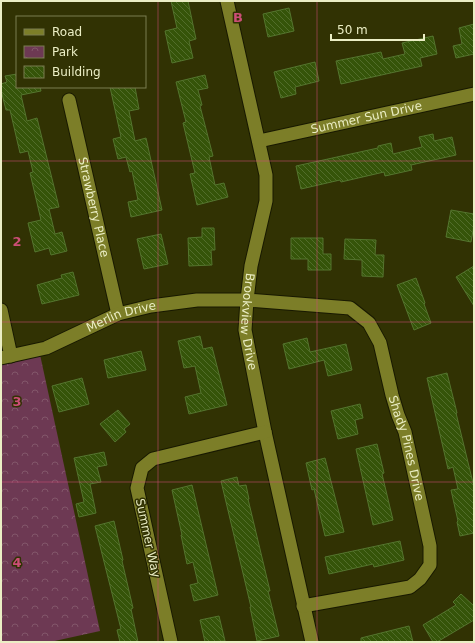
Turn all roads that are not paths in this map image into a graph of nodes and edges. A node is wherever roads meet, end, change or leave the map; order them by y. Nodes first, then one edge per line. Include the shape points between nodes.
1 (227, 1) edge
2 (474, 94) edge
3 (69, 100) dead end
4 (259, 141) junction
5 (247, 300) junction
6 (1, 310) edge
7 (118, 314) junction
8 (6, 357) edge
9 (266, 432) junction
10 (303, 606) junction
11 (170, 642) edge
12 (312, 642) edge

1 - 4 street, Brookview Drive
2 - 4 street, Summer Sun Drive
3 - 7 street, Strawberry Place
4 - 5 street, Brookview Drive via 266,175 266,201 251,266
5 - 7 street, Merlin Drive via 196,300 151,306
5 - 9 street, Brookview Drive via 245,330
5 - 10 street, Shady Pines Drive via 350,308 369,323 380,343 392,395 405,432 430,546 430,565 420,579 410,587
6 - 8 street
7 - 8 street, Merlin Drive via 46,348
9 - 10 street, Brookview Drive
9 - 11 street, Summer Way via 153,459 142,468 137,488
10 - 12 street, Brookview Drive

